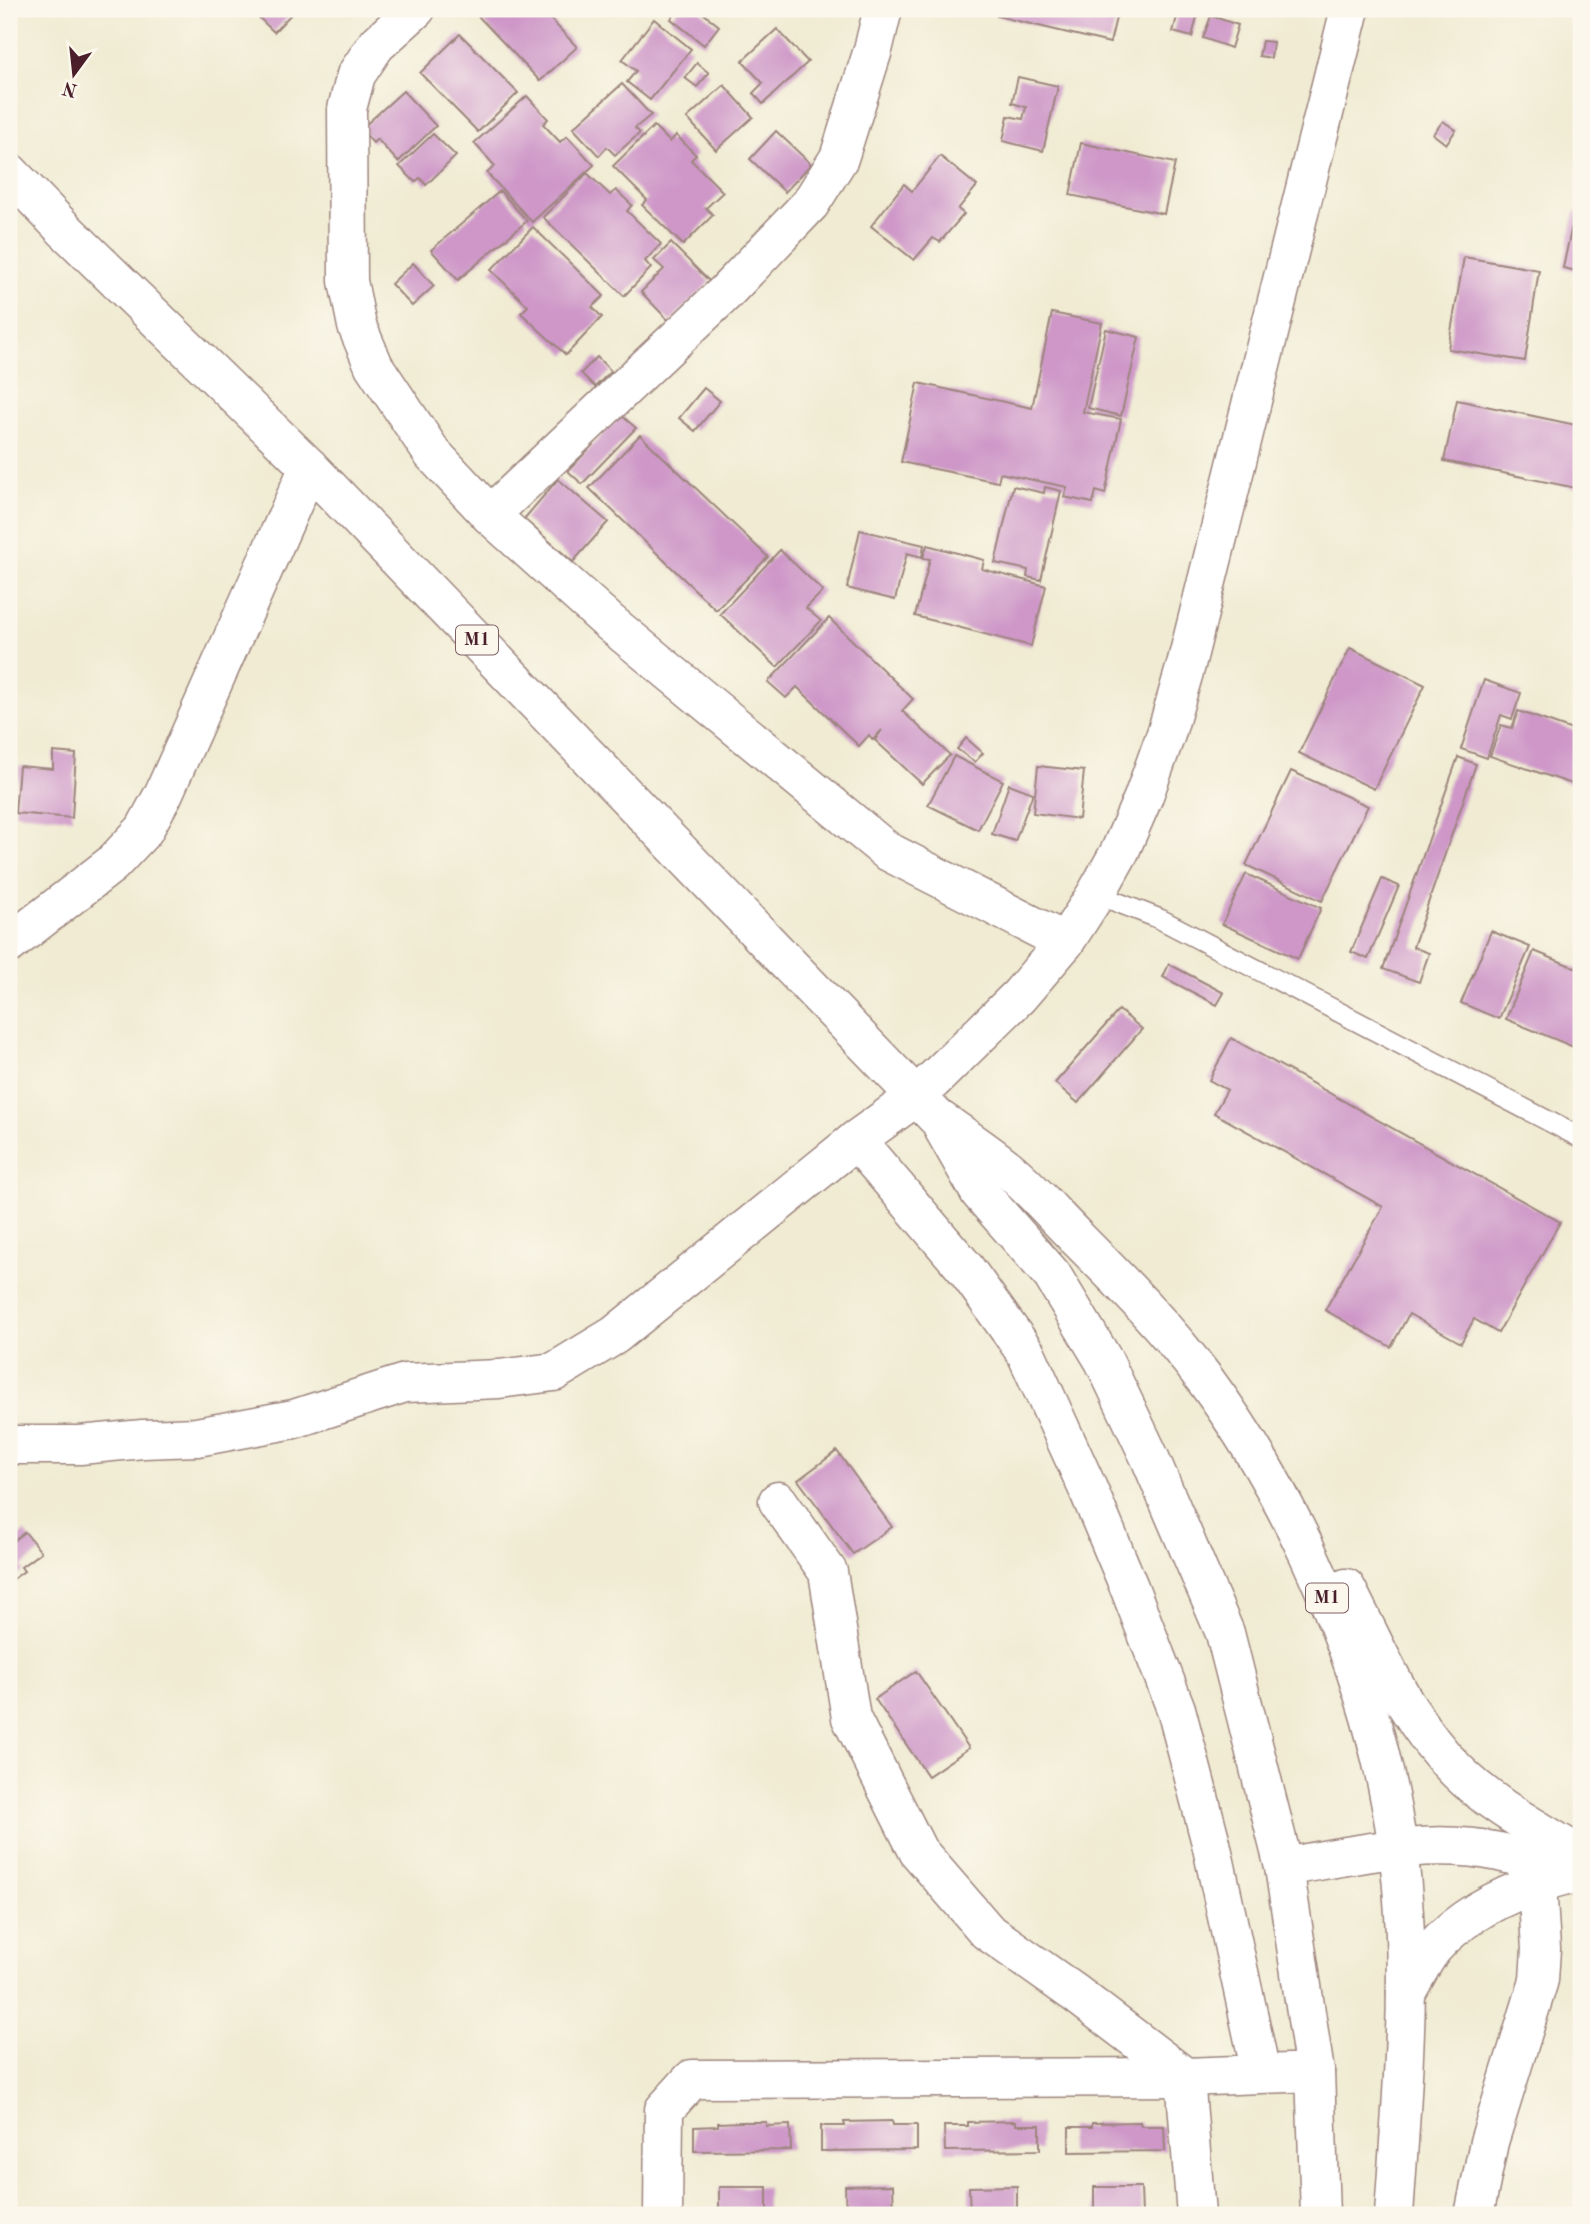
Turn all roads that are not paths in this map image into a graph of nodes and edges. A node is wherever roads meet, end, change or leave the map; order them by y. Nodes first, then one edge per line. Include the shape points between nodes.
1 (416, 9) edge
2 (883, 9) edge
3 (1350, 9) edge
4 (9, 172) edge
5 (309, 467) junction
6 (490, 514) junction
7 (1096, 894) junction
8 (1065, 942) junction
9 (9, 944) edge
10 (927, 1106) junction
11 (1581, 1138) edge
12 (856, 1140) junction
13 (1247, 1442) junction
14 (9, 1445) edge
15 (778, 1501) dead end
16 (1398, 1848) junction
17 (1284, 1867) junction
18 (1567, 1873) edge
19 (1406, 1993) junction
20 (1315, 2072) junction
21 (1261, 2073) junction
22 (1185, 2077) junction
23 (663, 2215) edge
24 (1195, 2215) edge
25 (1320, 2215) edge
26 (1394, 2215) edge
27 (1474, 2215) edge

1 - 6 main road via 376,45 356,75 347,109 348,281 356,326 374,366 432,453
2 - 6 main road via 839,158 810,204 725,293
3 - 7 main road via 1186,665 1143,797
4 - 5 main road, M1
5 - 9 main road via 144,830 112,864
5 - 10 main road, M1
6 - 8 main road via 608,621 887,850
7 - 8 main road
7 - 11 lane via 1160,919
8 - 10 main road
10 - 12 main road
10 - 13 main road, M1 via 1008,1169 1135,1295 1205,1380
10 - 17 main road, M1 via 980,1193 1052,1275 1104,1361 1150,1458 1225,1633
12 - 14 main road via 615,1335 554,1372 405,1383 294,1419 197,1437
12 - 21 main road via 965,1268 1026,1353 1088,1489 1175,1709 1211,1843
13 - 16 main road, M1 via 1312,1564 1343,1638 1376,1746
13 - 18 main road, M1 via 1329,1555 1393,1684 1435,1746 1458,1772 1521,1820
15 - 22 main road via 828,1572 851,1718 918,1851 987,1931
16 - 17 main road
16 - 18 main road via 1447,1846 1499,1852
16 - 19 main road, M1
17 - 20 main road, M1
18 - 19 main road via 1508,1894 1468,1917 1433,1948
18 - 27 main road via 1541,1949 1539,1980 1489,2142
19 - 26 main road, M1
20 - 21 main road
20 - 25 main road, M1
21 - 22 main road
22 - 23 main road via 692,2079 664,2109
22 - 24 main road

